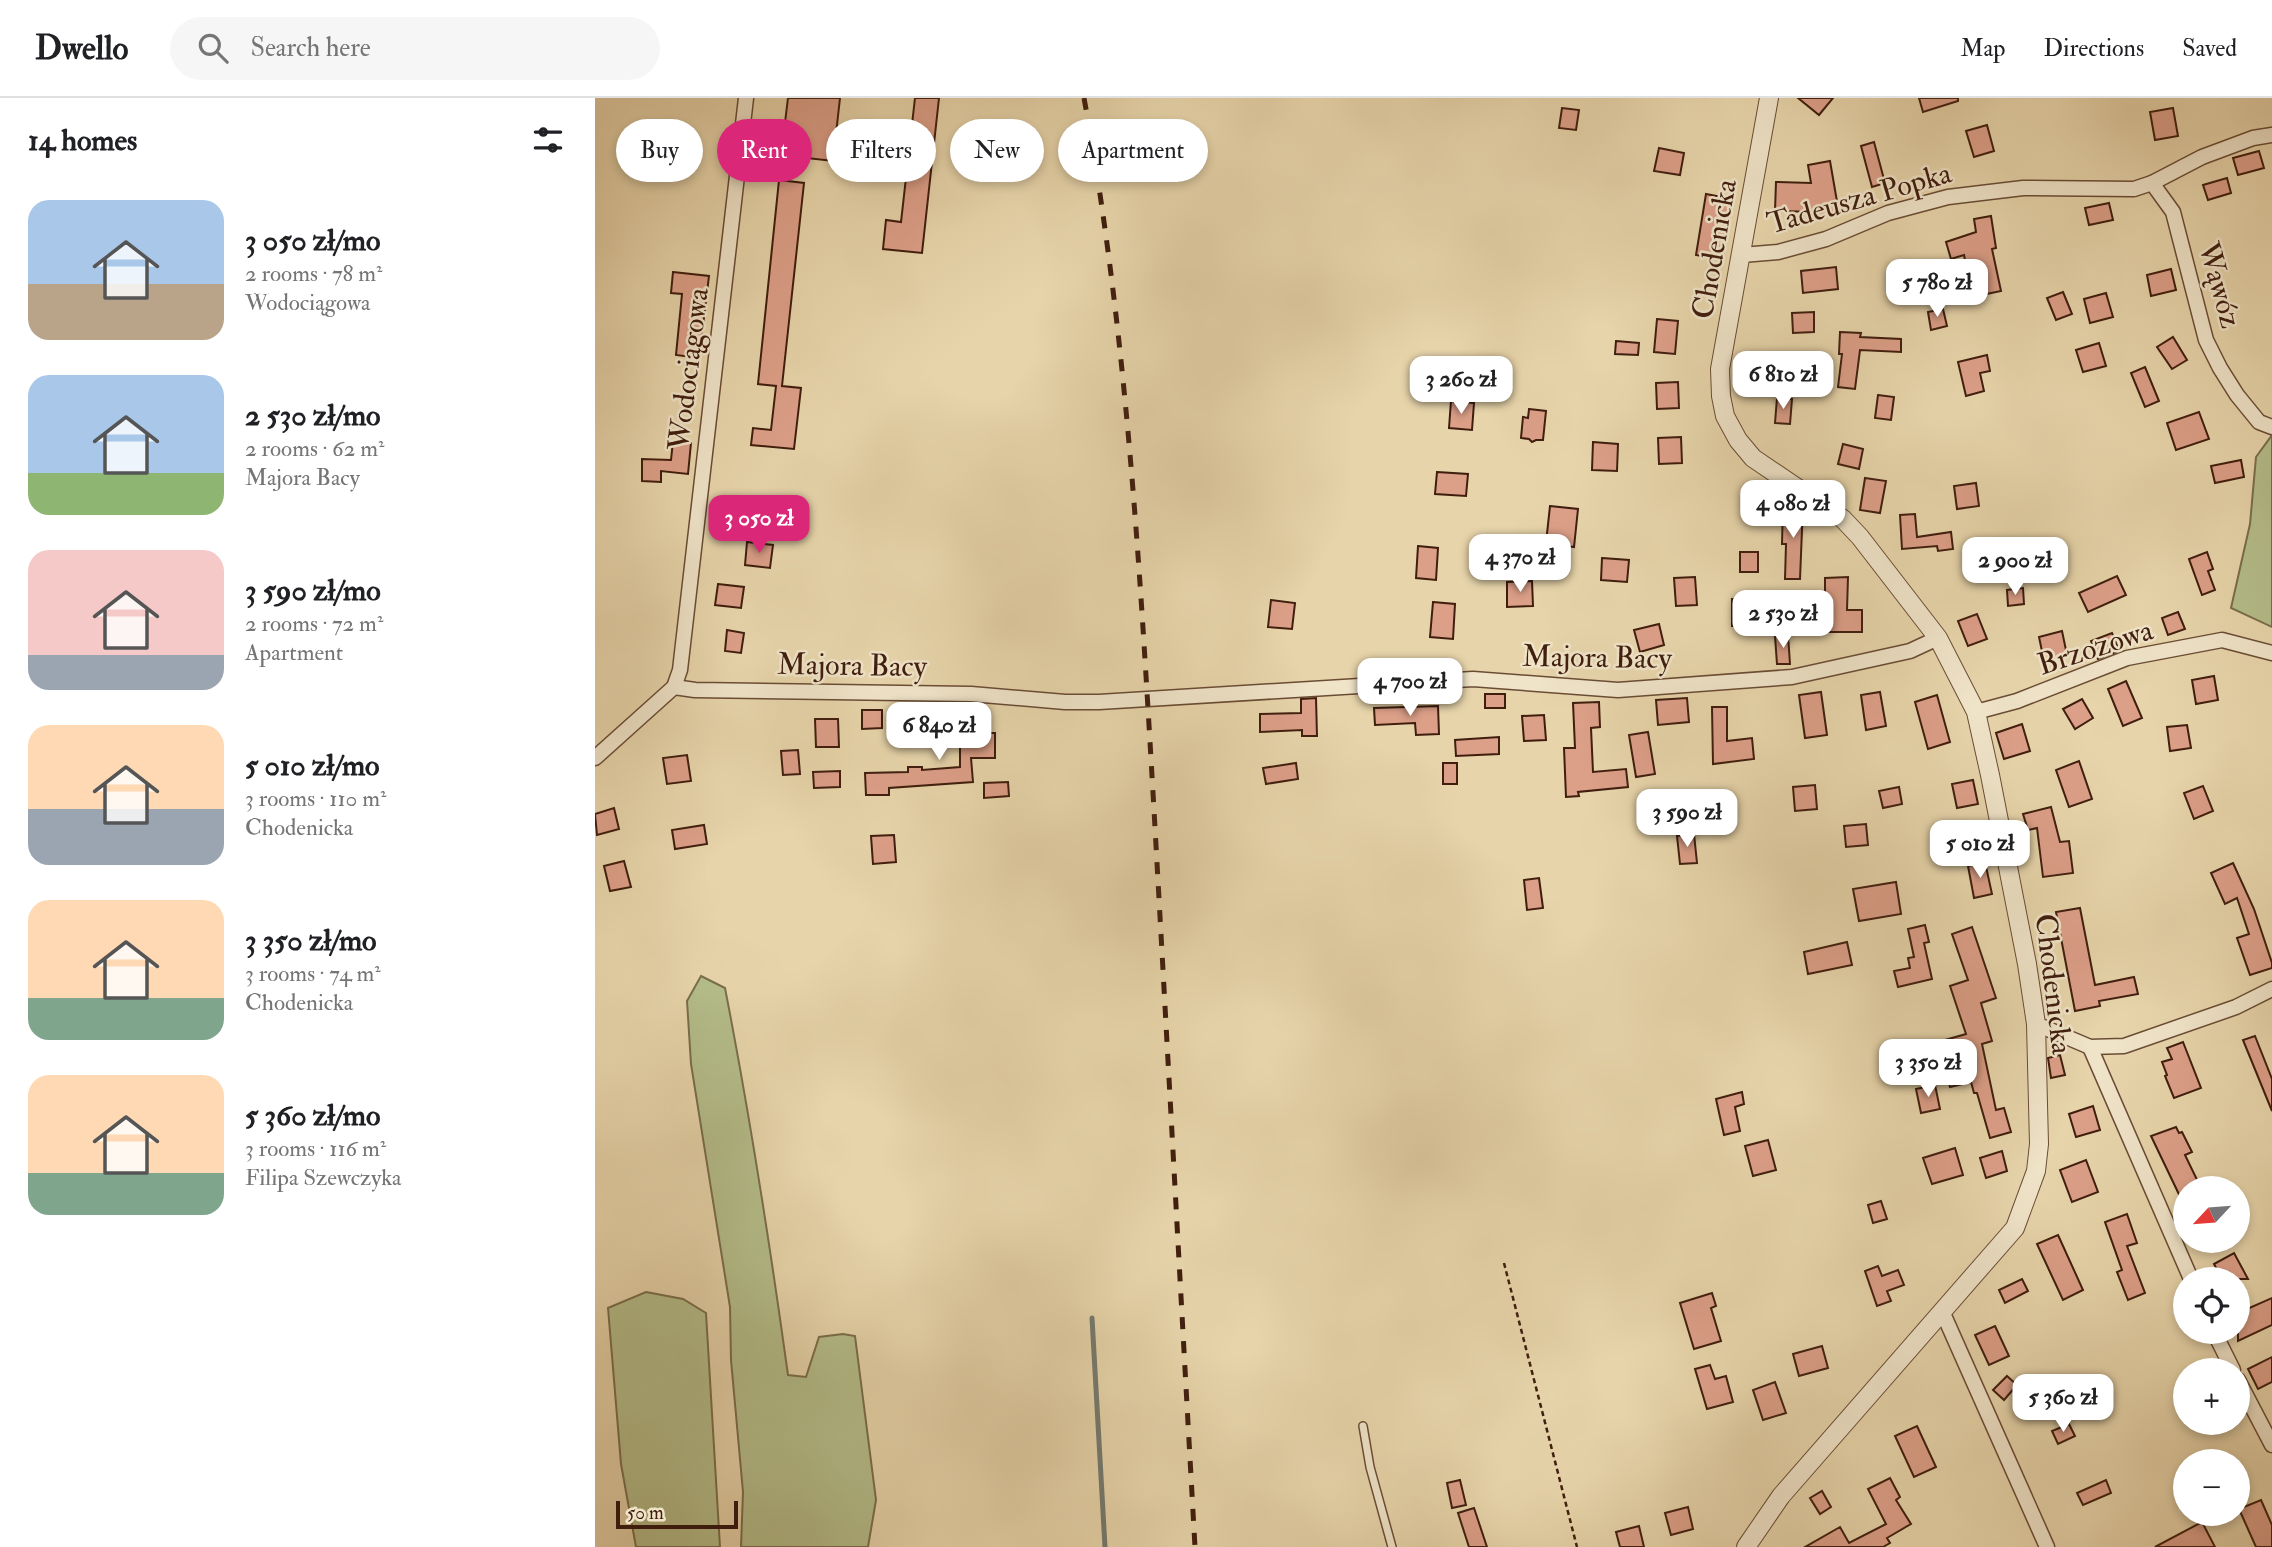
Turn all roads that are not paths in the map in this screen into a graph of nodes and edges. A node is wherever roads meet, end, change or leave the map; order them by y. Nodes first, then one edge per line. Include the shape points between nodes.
1 (746, 98) edge
2 (1769, 98) edge
3 (2272, 135) edge
4 (2152, 183) junction
5 (1742, 255) junction
6 (2272, 427) edge
7 (1938, 638) junction
8 (2272, 653) edge
9 (674, 687) junction
10 (1976, 712) junction
11 (595, 758) edge
12 (2272, 989) edge
13 (2036, 1024) junction
14 (2090, 1047) junction
15 (2186, 1267) edge
16 (1943, 1311) junction
17 (2250, 1403) edge
18 (1363, 1426) dead end
19 (2272, 1445) edge
20 (1392, 1547) edge
21 (1746, 1547) edge
22 (2047, 1547) edge

1 - 9 street, Wodociągowa via 680,670
2 - 5 street, Chodenicka
3 - 4 street, Tadeusza Popka via 2202,157
4 - 5 street, Tadeusza Popka via 2134,189 2023,188 1948,197 1888,212 1826,239 1778,252
4 - 6 street, Wąwóz via 2173,212 2206,340 2237,395 2259,422
5 - 7 street, Chodenicka via 1720,369 1725,416 1753,458 1843,519
7 - 9 street, Majora Bacy via 1910,651 1792,677 1618,690 1473,679 1065,702 971,694
7 - 10 street, Chodenicka
8 - 10 street, Brzozowa via 2222,640 2127,658
9 - 11 street
10 - 13 street, Chodenicka
12 - 14 street via 2236,1007 2124,1046
13 - 14 street
13 - 16 street, Chodenicka via 2036,1171 2015,1228
14 - 15 street
16 - 21 street, Chodenicka via 1781,1496
16 - 22 street
17 - 19 street
18 - 20 lane

